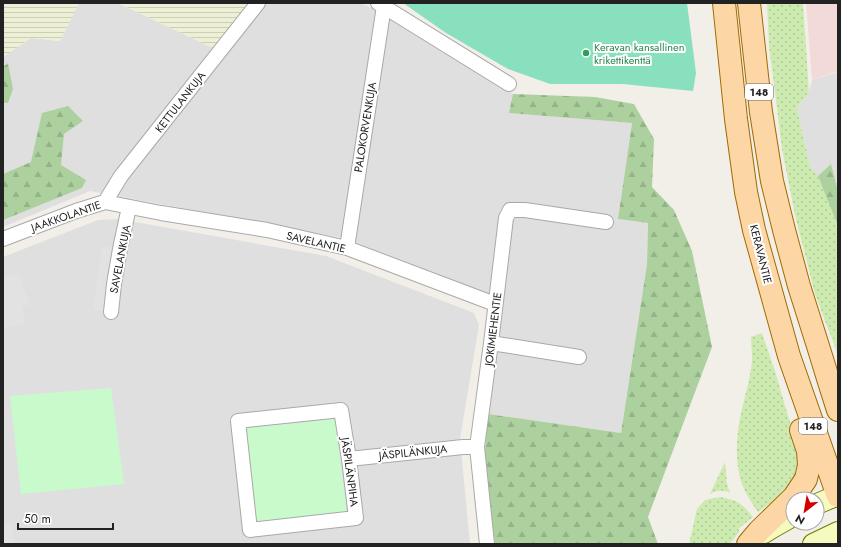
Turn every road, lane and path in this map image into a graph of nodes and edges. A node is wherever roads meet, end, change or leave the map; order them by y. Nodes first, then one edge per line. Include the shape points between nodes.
1 (258, 3) edge
2 (724, 3) edge
3 (749, 3) edge
4 (381, 5) edge
5 (509, 84) dead end
6 (105, 202) junction
7 (129, 207) junction
8 (606, 222) dead end
9 (3, 239) edge
10 (347, 248) junction
11 (495, 304) junction
12 (111, 312) dead end
13 (491, 343) junction
14 (818, 346) junction
15 (788, 356) junction
16 (580, 357) dead end
17 (838, 383) edge
18 (838, 410) edge
19 (477, 447) junction
20 (349, 459) junction
21 (838, 495) edge
22 (825, 501) edge
23 (785, 521) edge
24 (838, 532) edge
25 (487, 544) edge
26 (749, 544) edge
27 (813, 544) edge

1 - 6 street, KETTULANKUJA via 121,176
2 - 15 main road, KERAVANTIE / 148 via 746,192
3 - 14 main road, 148 via 761,112 772,181 799,286
4 - 5 street
4 - 10 street, PALOKORVENKUJA
6 - 7 street, JAAKKOLANTIE
6 - 9 street, JAAKKOLANTIE
7 - 10 street, SAVELANTIE via 267,230
7 - 12 street, SAVELANKUJA
8 - 11 street, JOKIMIEHENTIE via 510,210 506,218
10 - 11 street, SAVELANTIE
11 - 13 street, JOKIMIEHENTIE
13 - 16 street
13 - 19 street, JOKIMIEHENTIE
14 - 17 main road
14 - 18 main road, 148
15 - 21 main road, KERAVANTIE / 148
15 - 26 main road via 794,406 808,451 809,465 806,479 794,497
19 - 20 street, JÄSPILÄNKUJA
19 - 25 street, JOKIMIEHENTIE
20 - 20 street, JÄSPILÄNPIHA via 341,410 238,421 250,530 356,518
21 - 22 main road
23 - 26 main road
24 - 27 main road

